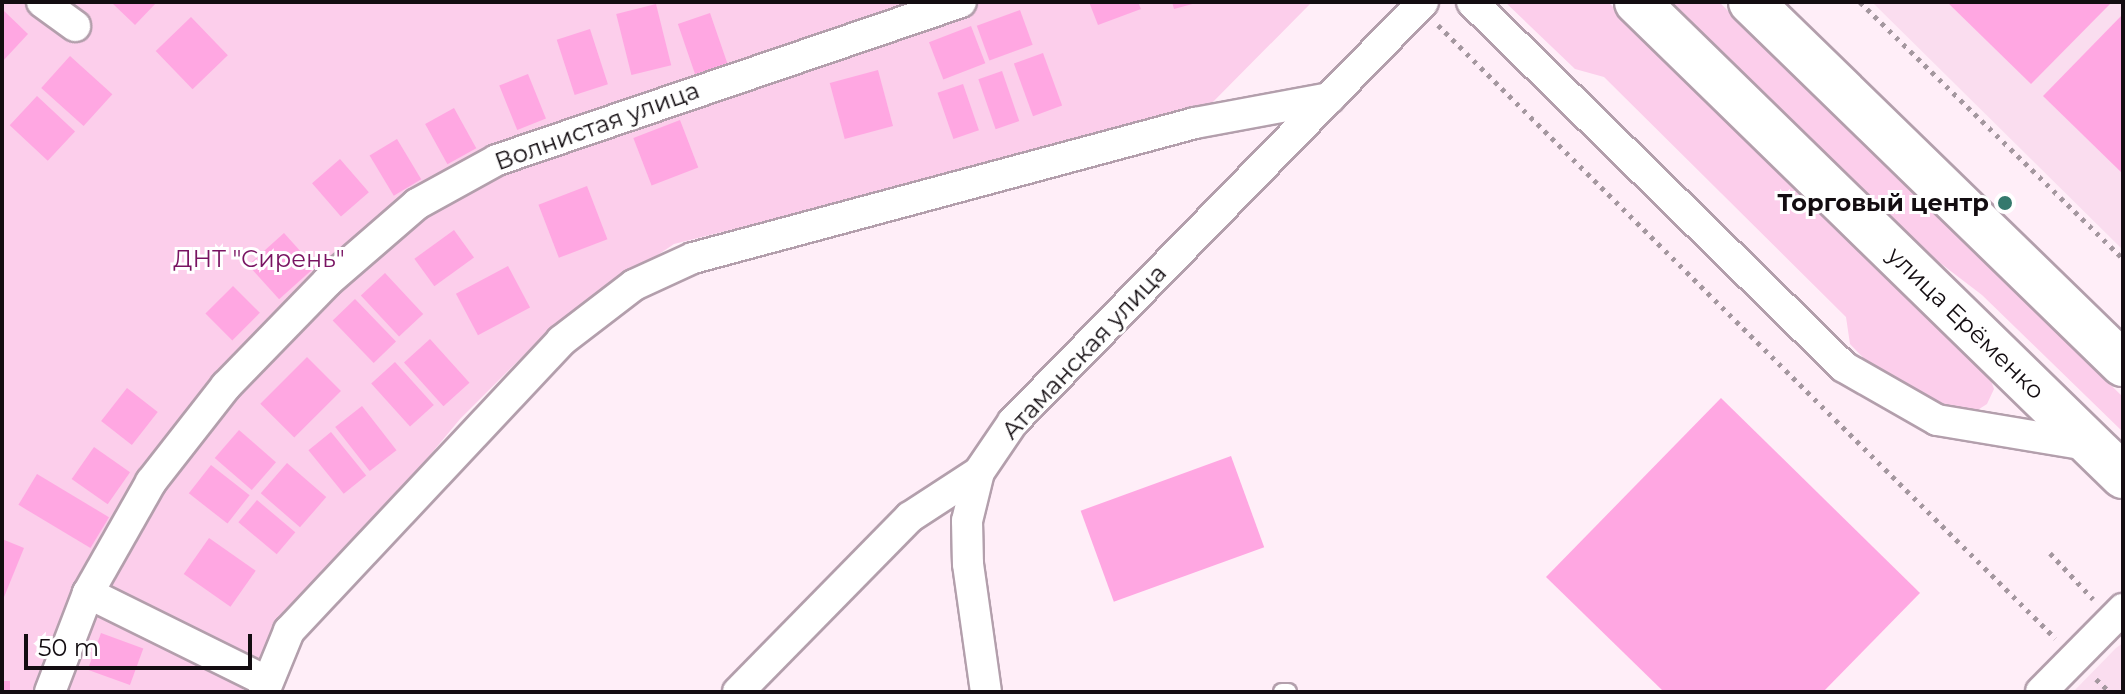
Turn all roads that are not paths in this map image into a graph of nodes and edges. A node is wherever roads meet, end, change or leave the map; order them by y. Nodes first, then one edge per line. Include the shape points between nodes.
1 (42, 2) edge
2 (961, 2) edge
3 (1472, 2) edge
4 (1637, 2) edge
5 (1751, 2) edge
6 (1421, 4) edge
7 (75, 26) dead end
8 (1330, 98) junction
9 (2123, 364) edge
10 (2108, 461) edge
11 (979, 472) junction
12 (88, 593) junction
13 (2118, 614) edge
14 (264, 686) edge
15 (2047, 690) edge
16 (50, 692) edge
17 (738, 692) edge
18 (986, 692) edge
19 (1282, 692) edge
20 (1288, 692) edge

1 - 7 street
2 - 12 street, Волнистая улица via 497,160 417,204 327,282 226,386 151,482
3 - 10 street via 1844,367 1937,420
4 - 10 street, улица Ерёменко
5 - 9 street
6 - 8 street, Атаманская улица
8 - 11 street, Атаманская улица via 1013,422
8 - 14 street via 1195,123 693,258 634,285 561,341 311,607 289,631
11 - 17 street, Атаманская улица via 910,517
11 - 18 street via 967,521 968,564
12 - 14 street
12 - 16 street, Волнистая улица
13 - 15 street
19 - 20 lane

